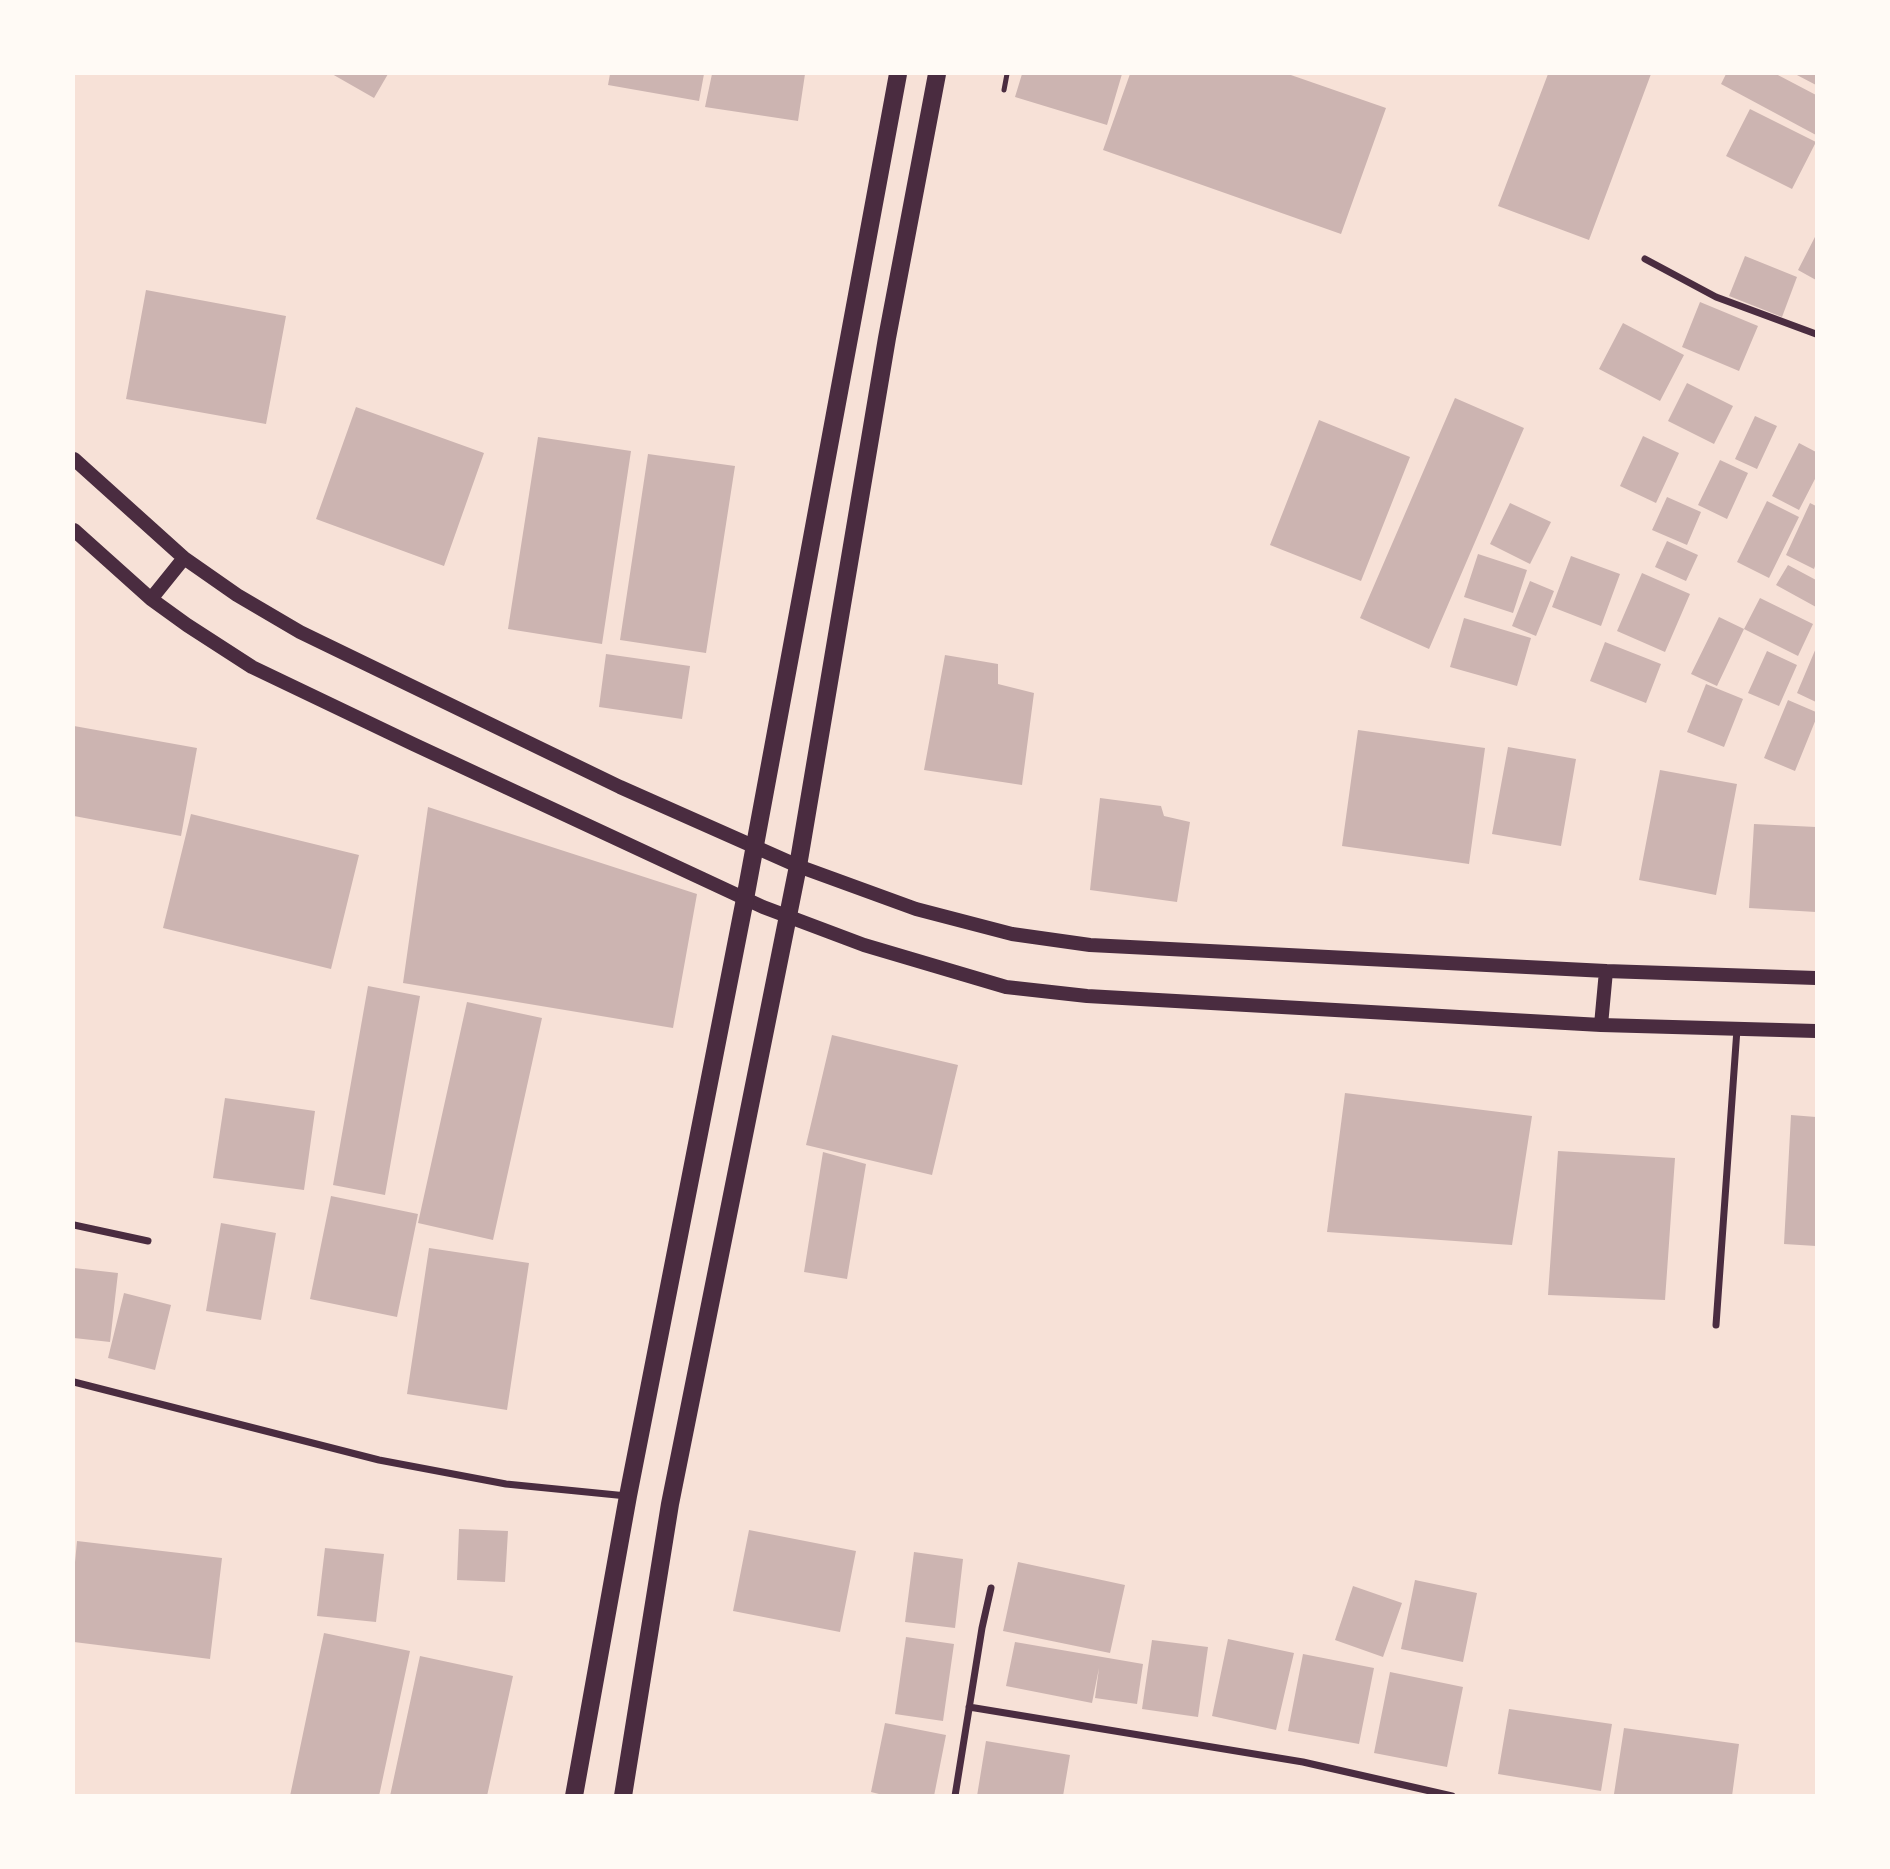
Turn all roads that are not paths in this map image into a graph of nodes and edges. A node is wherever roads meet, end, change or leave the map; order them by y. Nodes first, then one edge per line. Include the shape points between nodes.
1 (898, 74) edge
2 (937, 74) edge
3 (1007, 74) edge
4 (1004, 89) dead end
5 (1645, 259) dead end
6 (1816, 334) edge
7 (74, 459) edge
8 (74, 530) edge
9 (184, 558) junction
10 (151, 599) junction
11 (755, 846) junction
12 (798, 866) junction
13 (745, 899) junction
14 (787, 917) junction
15 (1606, 971) junction
16 (1816, 978) edge
17 (1601, 1025) junction
18 (1737, 1029) junction
19 (1816, 1031) edge
20 (74, 1225) edge
21 (148, 1241) dead end
22 (1716, 1325) dead end
23 (74, 1381) edge
24 (628, 1496) junction
25 (991, 1588) dead end
26 (969, 1707) junction
27 (574, 1796) edge
28 (623, 1796) edge
29 (955, 1796) edge
30 (1452, 1796) edge

1 - 11 main road
2 - 12 main road via 887,338
3 - 4 lane
5 - 6 street via 1716,297
7 - 9 main road
8 - 10 main road
9 - 10 main road
9 - 11 main road via 300,632 620,787
10 - 13 main road via 252,667
11 - 12 main road
11 - 13 main road
12 - 14 main road
12 - 15 main road via 916,909 1012,934 1090,946
13 - 14 main road
13 - 24 main road
14 - 17 main road via 1006,987 1087,996
14 - 28 main road via 670,1504
15 - 16 main road
15 - 17 main road
17 - 18 main road
18 - 19 main road
18 - 22 street
20 - 21 street
23 - 24 street via 379,1460 506,1484
24 - 27 main road
25 - 26 street
26 - 29 street
26 - 30 street via 1303,1762

